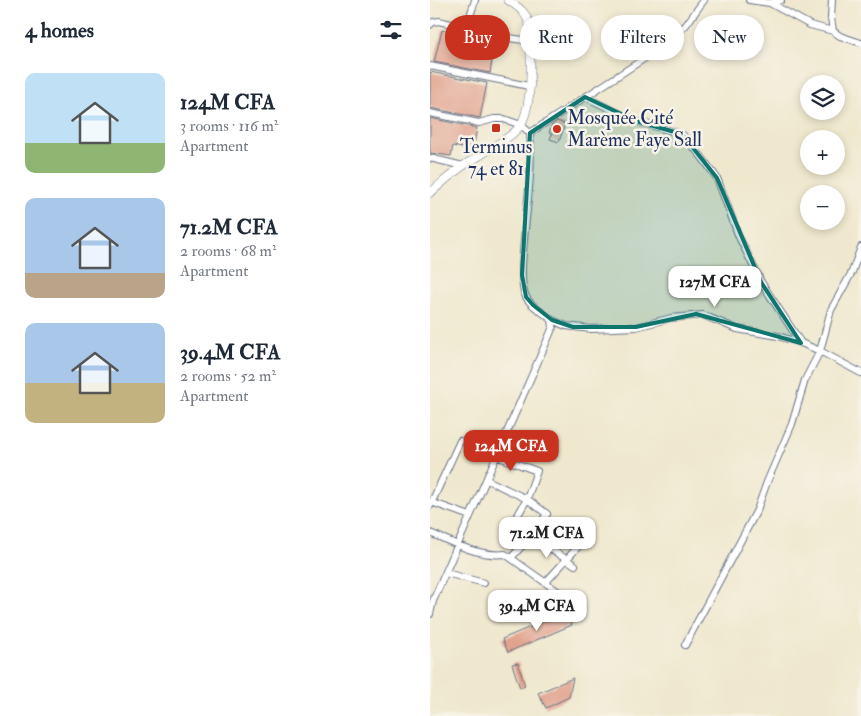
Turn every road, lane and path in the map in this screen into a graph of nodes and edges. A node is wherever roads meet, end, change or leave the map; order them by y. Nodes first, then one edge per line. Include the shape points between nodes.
1 (475, 0) edge
2 (508, 0) edge
3 (704, 0) edge
4 (749, 0) edge
5 (780, 0) edge
6 (832, 0) edge
7 (770, 3) junction
8 (470, 15) edge
9 (525, 15) edge
10 (445, 23) edge
11 (430, 25) edge
12 (833, 30) junction
13 (861, 43) edge
14 (530, 60) edge
15 (430, 66) edge
16 (529, 86) junction
17 (585, 97) junction
18 (430, 113) edge
19 (521, 125) junction
20 (530, 133) junction
21 (430, 158) edge
22 (463, 166) junction
23 (430, 193) edge
24 (861, 247) edge
25 (552, 320) junction
26 (800, 344) junction
27 (820, 351) junction
28 (861, 373) edge
29 (460, 441) dead end
30 (496, 456) junction
31 (486, 480) junction
32 (527, 499) junction
33 (431, 504) edge
34 (470, 516) junction
35 (430, 533) edge
36 (531, 536) junction
37 (585, 539) dead end
38 (522, 545) junction
39 (458, 546) junction
40 (511, 558) junction
41 (566, 559) junction
42 (575, 565) dead end
43 (446, 573) junction
44 (546, 582) junction
45 (484, 583) dead end
46 (570, 600) dead end
47 (430, 614) edge
48 (685, 645) dead end

1 - 8 street
2 - 9 street
3 - 17 street via 686,25 659,49
4 - 7 street
5 - 7 street
6 - 12 street
7 - 12 street via 810,25
10 - 11 street via 439,21
12 - 13 street
14 - 16 street
15 - 16 street
16 - 19 street
17 - 20 street
17 - 26 street via 636,120 682,134 717,178 739,237 761,282
18 - 19 street via 479,123 499,118
19 - 20 street
19 - 22 street via 507,138
20 - 25 street via 522,264 524,292 529,301
21 - 22 street
22 - 23 street
24 - 27 street via 852,272 831,310
25 - 26 street via 566,326 591,329 636,327 671,318 703,315 737,329 778,336
25 - 30 street via 552,331
26 - 27 street
27 - 28 street
27 - 48 street via 805,380 792,424 757,510
29 - 33 street
30 - 31 street
30 - 32 street via 537,470
31 - 32 street
31 - 34 street
32 - 36 street via 547,514
32 - 38 street via 509,531
33 - 34 street
34 - 39 street
35 - 39 street
36 - 38 street
36 - 41 street
37 - 41 street
38 - 40 street
39 - 40 street via 494,555 505,554
39 - 43 street
40 - 44 street
41 - 42 street
41 - 44 street
43 - 45 street
43 - 47 street
44 - 46 street

